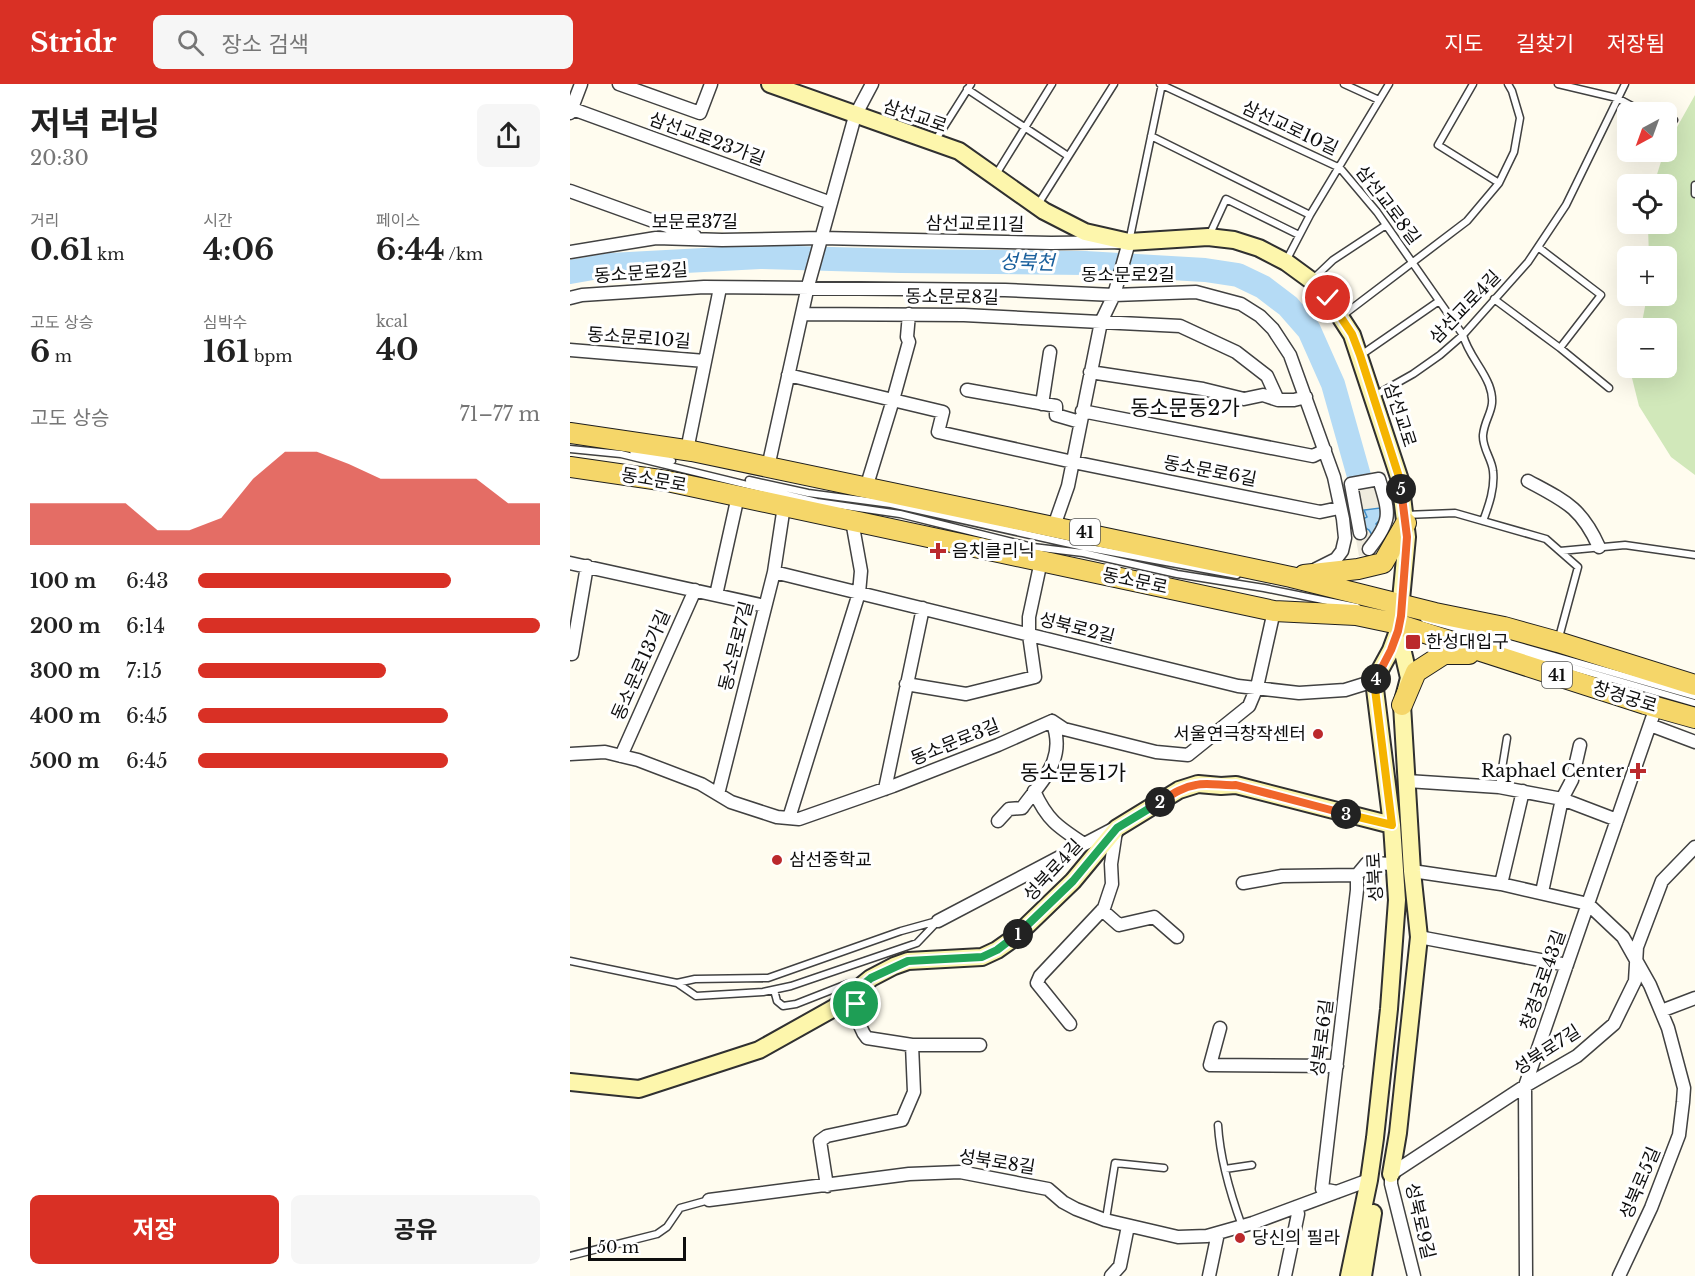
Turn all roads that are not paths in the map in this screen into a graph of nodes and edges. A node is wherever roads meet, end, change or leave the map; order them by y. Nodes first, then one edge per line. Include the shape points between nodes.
1 (581, 84) edge
2 (619, 84) edge
3 (711, 84) edge
4 (770, 84) edge
5 (872, 84) edge
6 (1052, 84) edge
7 (1114, 84) edge
8 (1161, 84) edge
9 (1344, 84) edge
10 (1389, 84) edge
11 (1473, 84) edge
12 (1508, 84) edge
13 (1558, 84) edge
14 (1566, 84) edge
15 (1625, 84) edge
16 (969, 87) edge
17 (1617, 98) junction
18 (1379, 100) junction
19 (1624, 102) edge
20 (570, 110) edge
21 (855, 116) junction
22 (1024, 128) junction
23 (1151, 136) junction
24 (934, 144) junction
25 (1068, 156) junction
26 (1340, 168) junction
27 (994, 176) junction
28 (1499, 183) junction
29 (1695, 185) edge
30 (570, 191) edge
31 (1695, 194) edge
32 (831, 203) junction
33 (1037, 206) junction
34 (1310, 214) junction
35 (1386, 225) junction
36 (1299, 235) junction
37 (1208, 237) junction
38 (704, 240) junction
39 (820, 241) junction
40 (1128, 247) junction
41 (1538, 248) junction
42 (570, 252) edge
43 (1286, 262) junction
44 (1411, 262) junction
45 (1312, 281) junction
46 (720, 288) junction
47 (807, 288) junction
48 (1115, 291) junction
49 (570, 298) edge
50 (1494, 299) junction
51 (1439, 301) junction
52 (801, 314) junction
53 (909, 314) junction
54 (1341, 316) junction
55 (1101, 322) junction
56 (1463, 335) junction
57 (1560, 348) junction
58 (570, 350) edge
59 (1050, 352) dead end
60 (1360, 355) junction
61 (705, 361) junction
62 (1090, 372) junction
63 (788, 375) junction
64 (1609, 388) dead end
65 (967, 390) dead end
66 (1306, 397) junction
67 (1374, 397) junction
68 (893, 400) junction
69 (1278, 400) junction
70 (1042, 404) junction
71 (1081, 417) junction
72 (570, 433) edge
73 (570, 442) edge
74 (570, 449) edge
75 (687, 450) junction
76 (1325, 450) junction
77 (1073, 462) junction
78 (570, 467) edge
79 (768, 467) junction
80 (1528, 481) dead end
81 (866, 488) junction
82 (738, 496) junction
83 (784, 506) junction
84 (1339, 508) junction
85 (1405, 519) junction
86 (852, 521) junction
87 (1483, 521) junction
88 (1054, 526) junction
89 (1599, 547) junction
90 (1369, 549) junction
91 (1560, 551) junction
92 (1695, 555) edge
93 (1359, 558) dead end
94 (1041, 561) junction
95 (570, 563) edge
96 (587, 566) junction
97 (774, 572) junction
98 (1244, 576) dead end
99 (1293, 582) junction
100 (695, 590) junction
101 (859, 593) junction
102 (716, 595) junction
103 (765, 606) junction
104 (923, 608) junction
105 (1274, 611) junction
106 (1403, 616) junction
107 (1419, 632) joint
108 (1029, 635) junction
109 (1558, 642) junction
110 (572, 654) dead end
111 (1497, 656) junction
112 (1374, 681) junction
113 (906, 684) junction
114 (1695, 685) edge
115 (1257, 687) junction
116 (1695, 696) edge
117 (1695, 703) edge
118 (1402, 705) junction
119 (1653, 716) junction
120 (1695, 718) edge
121 (1052, 721) junction
122 (1507, 738) dead end
123 (1695, 742) edge
124 (1580, 745) dead end
125 (570, 754) edge
126 (621, 756) junction
127 (1407, 781) junction
128 (1499, 787) junction
129 (885, 789) junction
130 (1034, 791) junction
131 (1523, 791) junction
132 (718, 794) junction
133 (1562, 799) junction
134 (789, 818) junction
135 (1617, 820) junction
136 (998, 821) dead end
137 (1392, 825) junction
138 (1117, 828) junction
139 (1084, 844) junction
140 (1695, 847) edge
141 (1395, 868) junction
142 (1413, 873) junction
143 (1357, 875) junction
144 (1243, 883) dead end
145 (1501, 884) junction
146 (1542, 892) junction
147 (1588, 904) junction
148 (1102, 910) junction
149 (938, 921) junction
150 (1177, 937) dead end
151 (1419, 937) junction
152 (1636, 960) junction
153 (570, 961) edge
154 (1567, 965) junction
155 (677, 983) junction
156 (849, 989) junction
157 (774, 990) junction
158 (1695, 998) edge
159 (1661, 1011) junction
160 (1070, 1024) dead end
161 (1220, 1028) dead end
162 (980, 1045) dead end
163 (912, 1046) junction
164 (1337, 1066) junction
165 (570, 1082) edge
166 (1525, 1086) junction
167 (1689, 1100) edge
168 (1218, 1125) dead end
169 (1375, 1138) junction
170 (1252, 1165) dead end
171 (1164, 1168) dead end
172 (1225, 1169) junction
173 (1391, 1174) junction
174 (1369, 1180) junction
175 (827, 1186) junction
176 (1338, 1192) junction
177 (709, 1200) joint
178 (1296, 1207) junction
179 (1106, 1220) junction
180 (1128, 1226) junction
181 (1242, 1226) junction
182 (1218, 1233) junction
183 (570, 1256) edge
184 (1111, 1276) edge
185 (1209, 1276) edge
186 (1285, 1276) edge
187 (1349, 1276) edge
188 (1363, 1276) edge
189 (1414, 1276) edge
190 (1526, 1276) edge
191 (1619, 1276) edge

1 - 20 street
2 - 3 street via 700,113
4 - 21 street, 삼선교로
5 - 21 street
6 - 22 lane
7 - 25 lane
8 - 23 lane, 삼선교로10길
8 - 26 lane, 삼선교로10길
9 - 18 lane
10 - 18 lane, 삼선교로8길
11 - 28 lane via 1438,145
12 - 28 lane via 1520,118 1514,152
13 - 14 lane
14 - 17 lane
15 - 17 lane, 삼선교로4길
16 - 22 lane
16 - 24 lane
17 - 19 lane
17 - 41 lane, 삼선교로4길 via 1566,205
18 - 26 lane, 삼선교로8길
20 - 32 street, 삼선교로23가길
21 - 24 street, 삼선교로
21 - 32 street
22 - 25 lane
22 - 27 lane
23 - 34 lane
23 - 40 lane, 삼선교로10길
24 - 27 street, 삼선교로 via 959,151
25 - 33 lane
26 - 34 lane, 삼선교로8길
26 - 35 lane, 삼선교로8길
27 - 33 street, 삼선교로
28 - 44 lane via 1467,221
29 - 31 lane
30 - 38 street
32 - 39 street
33 - 40 street, 삼선교로 via 1085,232
34 - 36 lane, 삼선교로8길
35 - 44 lane, 삼선교로8길
35 - 45 lane via 1333,260
36 - 37 lane via 1226,199
36 - 43 lane, 삼선교로8길
37 - 40 street, 삼선교로
37 - 43 street, 삼선교로 via 1259,248
38 - 39 street, 보문로37길
38 - 42 street, 보문로37길 via 656,238
39 - 40 street, 삼선교로11길
39 - 47 street
40 - 48 street
41 - 50 lane, 삼선교로4길
41 - 57 lane via 1601,295
43 - 45 street, 삼선교로
44 - 51 lane, 삼선교로8길
44 - 54 lane
45 - 54 street, 삼선교로
46 - 47 street, 동소문로2길
46 - 49 street, 동소문로2길
46 - 61 street, 동소문로
47 - 48 street, 동소문로2길
47 - 52 street
48 - 55 street
48 - 66 street, 동소문로2길 via 1196,292 1241,304 1260,316 1282,342
50 - 56 lane, 삼선교로4길
50 - 57 lane
51 - 56 lane, 삼선교로8길
51 - 60 lane
52 - 53 street, 동소문로8길
52 - 63 street
53 - 55 street, 동소문로8길
53 - 68 street via 909,342
54 - 60 street, 삼선교로
55 - 62 street
55 - 69 street via 1179,326 1236,352 1267,376
56 - 67 lane, 삼선교로4길 via 1413,374
56 - 87 lane, 삼선교로8길 via 1489,386 1492,408 1483,435 1494,469 1492,495
57 - 64 lane
58 - 61 street, 동소문로10길
59 - 70 street
60 - 67 street, 삼선교로
61 - 75 street, 동소문로
62 - 69 street via 1203,388 1244,399 1263,394
62 - 71 street
63 - 68 street
63 - 79 street
65 - 70 street, 동소문로6길
66 - 69 street
66 - 76 street, 동소문로2길
67 - 85 street, 삼선교로 via 1400,480
68 - 77 street, 동소문로6길 via 943,412 938,432
68 - 81 street
70 - 71 street, 동소문로6길 via 1056,406 1056,415
71 - 76 street, 동소문로6길 via 1313,456
71 - 77 street
72 - 75 main road, 동소문로 / 41
73 - 98 lane via 617,447 808,493 891,504 1084,547
74 - 106 lane via 621,454 816,502 900,514 1033,547 1083,553
75 - 79 main road, 동소문로 / 41
76 - 84 street, 동소문로2길
77 - 84 street, 동소문로6길 via 1320,512
77 - 88 street
78 - 82 main road, 동소문로 / 41
79 - 81 main road, 동소문로 / 41
80 - 89 street via 1578,512
81 - 88 main road, 동소문로 / 41
82 - 83 main road, 동소문로 / 41
82 - 102 street
83 - 86 main road, 동소문로 / 41
83 - 97 street, 동소문로7길
84 - 99 street, 동소문로2길 via 1345,538 1342,551 1336,559
85 - 87 lane via 1455,513
85 - 99 main road via 1383,563
85 - 106 street, 삼선교로
86 - 94 main road, 동소문로 / 41
86 - 101 street via 861,571
87 - 91 lane via 1546,539
88 - 99 main road, 동소문로 / 41
89 - 91 lane
89 - 92 lane via 1625,545
90 - 90 street via 1356,534 1351,484 1379,479 1388,517
90 - 93 street
91 - 109 lane via 1578,567
94 - 105 main road, 동소문로 / 41
94 - 108 street
95 - 96 street, 동소문로13가길
96 - 100 street, 동소문로13가길
96 - 110 street
97 - 101 street, 성북로2길
97 - 103 street, 동소문로7길
99 - 106 main road, 동소문로 / 41
100 - 102 street, 동소문로13가길
100 - 126 street, 동소문로13가길
101 - 104 street, 성북로2길
101 - 134 street
102 - 103 street, 동소문로13가길
103 - 132 street, 동소문로7길
104 - 108 street, 성북로2길
104 - 113 street
105 - 106 main road, 동소문로 / 41
105 - 115 street
106 - 107 main road, 동소문로 / 41
106 - 109 main road, 창경궁로 / 41
106 - 112 street
106 - 116 lane
106 - 117 lane
106 - 118 street, 성북로 via 1409,678
107 - 111 main road, 창경궁로 / 41
108 - 113 street via 1035,677 966,694
108 - 115 street, 성북로2길 via 1238,686
109 - 114 main road, 창경궁로 / 41
111 - 118 main road via 1444,654 1416,672
111 - 119 main road, 창경궁로 / 41
112 - 115 street, 성북로2길 via 1344,690 1299,693
112 - 137 street, 성북로
113 - 129 street
115 - 121 street via 1249,706 1188,755 1064,729
118 - 127 street, 성북로
119 - 120 main road, 창경궁로 / 41
119 - 123 street
119 - 135 street, 창경궁로43길
121 - 129 street, 동소문로3길
121 - 130 street via 1058,735 1055,763
122 - 128 lane
124 - 133 street via 1572,780
125 - 126 street, 동소문로3길 via 605,752
126 - 132 street, 동소문로3길 via 701,784
127 - 128 street
127 - 142 street, 성북로
128 - 131 street
129 - 134 street, 동소문로3길 via 799,819
130 - 136 street via 1022,808 1009,809
130 - 139 street via 1052,821
131 - 133 street
131 - 145 street
132 - 134 street, 동소문로3길 via 731,802
133 - 135 street
133 - 146 street
135 - 147 street, 창경궁로43길
137 - 138 street, 성북로4길 via 1236,785 1198,784 1179,790
137 - 141 street, 성북로
138 - 139 street
138 - 148 street, 성북로4길 via 1112,884
138 - 156 street, 성북로4길 via 1073,881 997,950 982,957 908,961
139 - 149 street
140 - 152 street, 성북로7길 via 1662,881 1636,947
141 - 142 street
141 - 143 street via 1367,863
141 - 169 street, 성북로 via 1396,910
142 - 145 street, 성북로5길
142 - 151 street, 성북로
143 - 144 street via 1282,876
143 - 164 street, 성북로6길
145 - 146 street, 성북로5길
146 - 147 street, 성북로5길
147 - 152 street, 성북로5길 via 1623,937
147 - 154 street, 창경궁로43길
148 - 150 street via 1119,925 1154,917
148 - 160 street, 성북로4길 via 1040,976 1037,984
149 - 155 lane via 768,978 695,979
149 - 157 lane via 917,943
151 - 154 street
151 - 173 street, 성북로
152 - 159 street, 성북로5길
152 - 166 street, 성북로7길 via 1635,981 1614,1024 1577,1056
153 - 155 lane
154 - 166 street, 창경궁로43길
155 - 157 lane via 696,996
156 - 157 lane via 783,1006
156 - 163 street via 860,1031 867,1038
156 - 165 street, 성북로4길 via 834,1008 759,1050 639,1089
158 - 159 street
159 - 167 street, 성북로5길
161 - 164 street via 1210,1065
162 - 163 street
163 - 175 street via 914,1092 902,1120 827,1136 820,1141
164 - 176 street, 성북로6길 via 1322,1189
166 - 173 street, 성북로7길
166 - 190 street, 창경궁로43길
167 - 191 street, 성북로5길 via 1651,1208
168 - 172 lane
169 - 173 street
169 - 174 street, 성북로
170 - 172 lane
171 - 179 lane via 1115,1163
172 - 181 lane
173 - 188 street, 성북로 via 1379,1177
173 - 189 street, 성북로9길
174 - 176 street, 성북로8길
174 - 187 street, 성북로
175 - 177 street, 성북로8길
175 - 179 street, 성북로8길 via 909,1174 960,1172 1048,1189 1076,1209
176 - 178 street, 성북로8길
177 - 183 lane via 680,1208 657,1234
178 - 181 street, 성북로8길
178 - 186 street via 1298,1214
179 - 180 street, 성북로8길
180 - 182 street, 성북로8길 via 1179,1237
180 - 184 street via 1119,1266
181 - 182 street, 성북로8길
182 - 185 street

